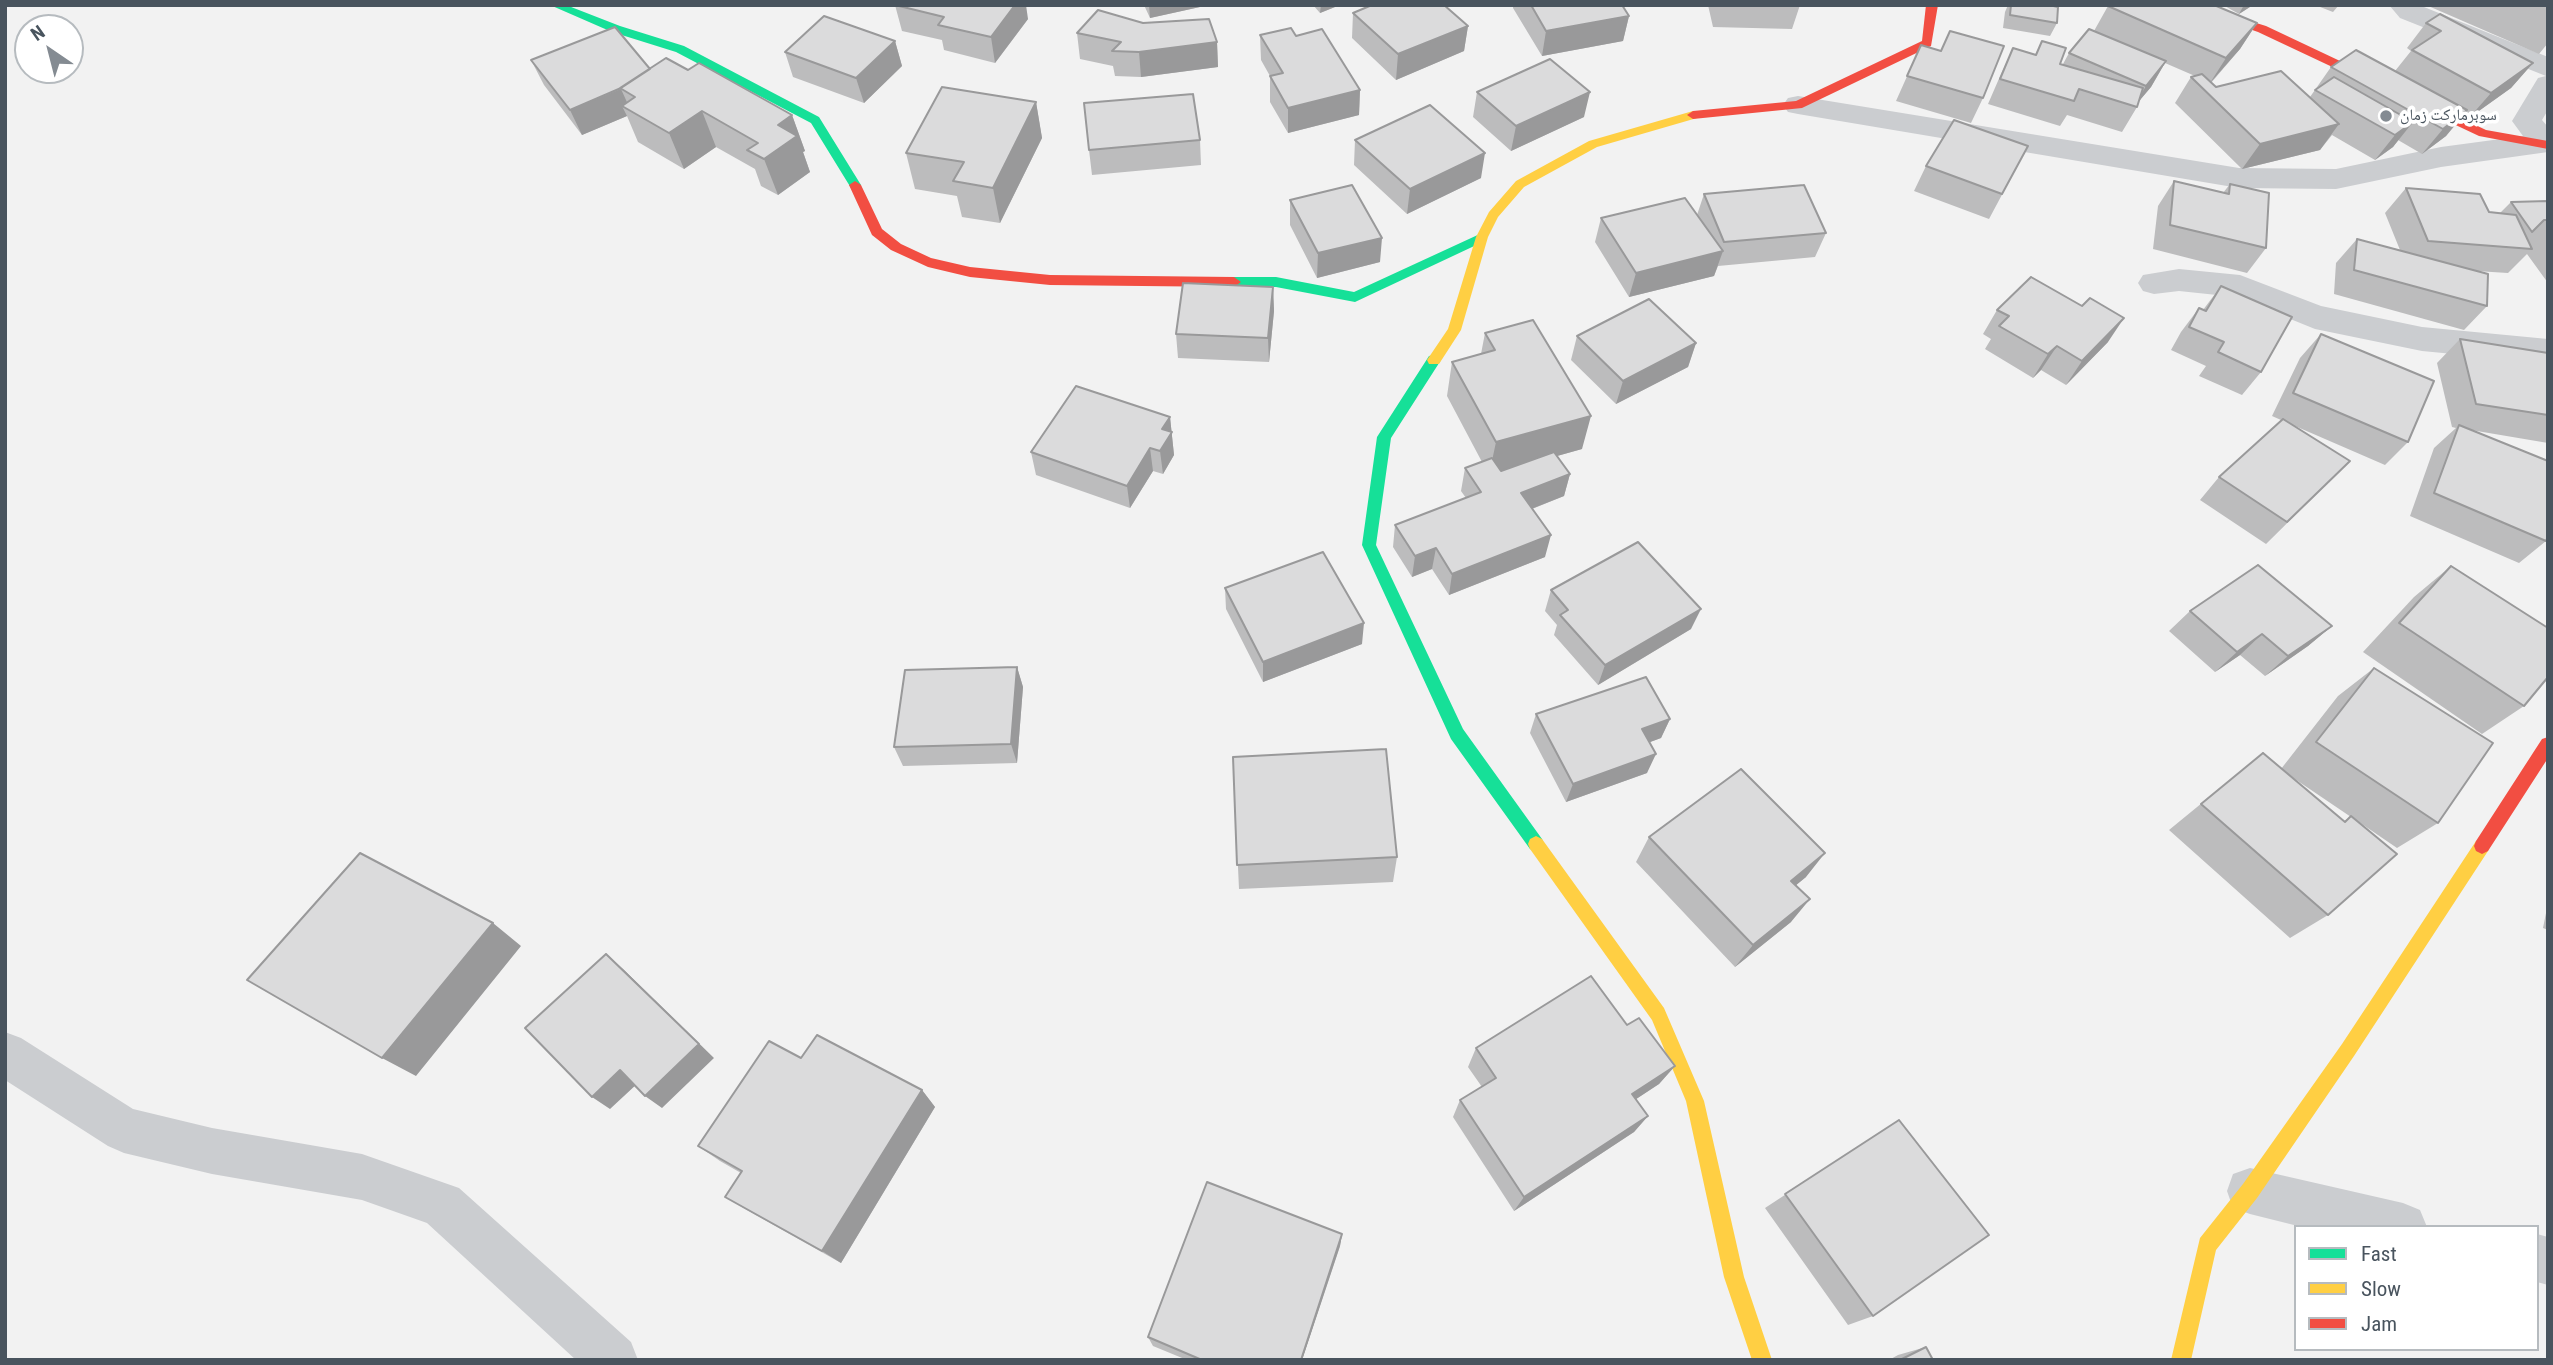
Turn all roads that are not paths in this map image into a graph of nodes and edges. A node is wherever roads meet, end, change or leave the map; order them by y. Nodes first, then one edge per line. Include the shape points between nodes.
1 (555, 5) edge
2 (1932, 5) edge
3 (2185, 5) edge
4 (2403, 5) edge
5 (2548, 68) edge
6 (2548, 85) edge
7 (1798, 105) junction
8 (2546, 144) edge
9 (1482, 237) junction
10 (2154, 283) dead end
11 (2548, 351) edge
12 (2548, 744) edge
13 (5, 1054) edge
14 (2250, 1191) junction
15 (2394, 1225) edge
16 (613, 1360) edge
17 (1762, 1360) edge
18 (2181, 1360) edge

1 - 9 street via 680,49 815,120 863,197 877,232 928,262 970,272 1050,280 1276,282 1355,297
2 - 7 street via 1927,43
3 - 8 street via 2262,29 2483,133
4 - 5 street via 2410,12
6 - 8 street via 2527,121
7 - 8 street via 2239,178 2336,179 2441,157
7 - 9 street via 1695,115 1593,144 1520,184 1493,215
9 - 17 street via 1454,330 1384,437 1369,545 1457,734 1658,1014 1695,1101 1734,1278
10 - 11 street via 2179,280 2240,286 2328,320 2422,339
12 - 14 street
13 - 16 street via 124,1130 212,1151 362,1177 442,1205
14 - 15 street
14 - 18 street via 2207,1245

